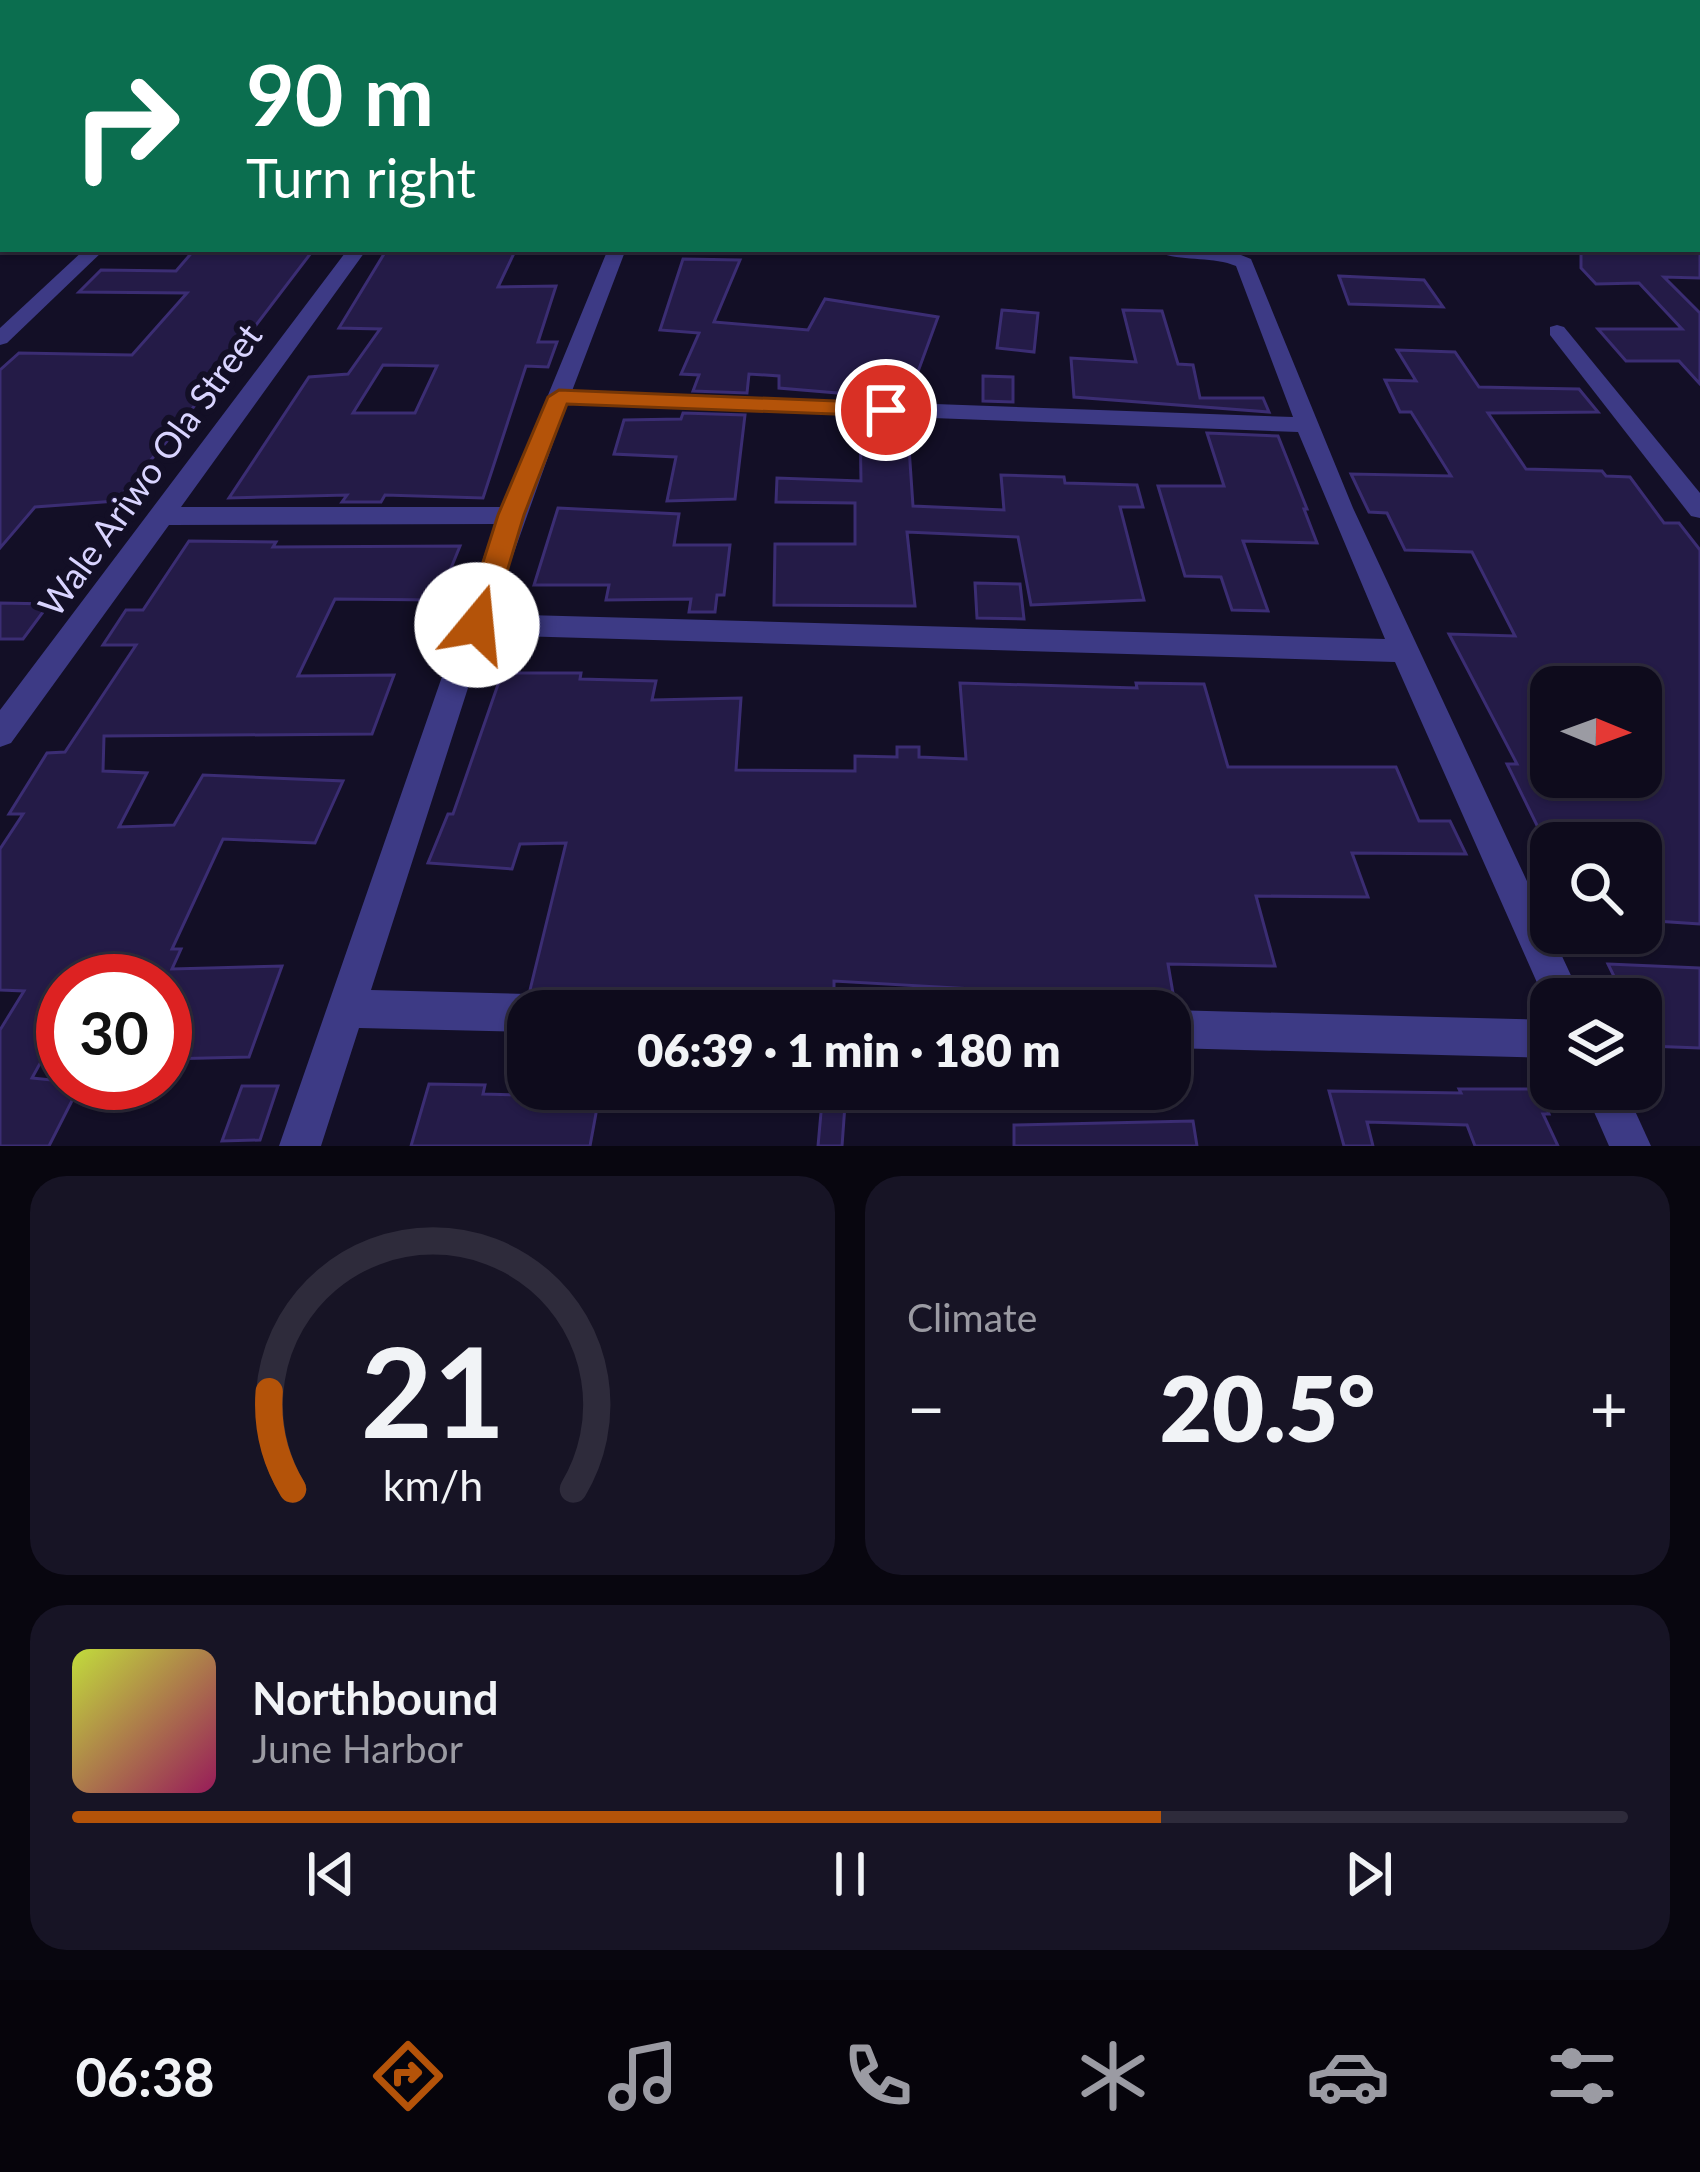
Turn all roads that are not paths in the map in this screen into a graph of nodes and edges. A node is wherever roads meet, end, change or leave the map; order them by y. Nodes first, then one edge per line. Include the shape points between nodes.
1 (93, 252) edge
2 (356, 252) edge
3 (616, 252) edge
4 (1194, 252) edge
5 (1557, 331) dead end
6 (0, 339) edge
7 (559, 397) junction
8 (1307, 425) junction
9 (1700, 510) edge
10 (511, 515) junction
11 (160, 516) junction
12 (477, 625) junction
13 (1407, 651) junction
14 (0, 734) edge
15 (1554, 978) edge
16 (346, 1009) junction
17 (507, 1013) edge
18 (1191, 1030) edge
19 (1530, 1038) edge
20 (1614, 1110) edge
21 (300, 1146) edge
22 (1630, 1146) edge

1 - 6 street
2 - 11 street, Wale Ariwo Ola Street
3 - 7 street
4 - 8 street via 1244,263
5 - 9 street
7 - 8 street
7 - 10 street
8 - 13 street
10 - 11 street
10 - 12 street
11 - 14 street, Wale Ariwo Ola Street
12 - 13 street
12 - 16 street
13 - 15 street
16 - 17 street
16 - 21 street
18 - 19 street
20 - 22 street

